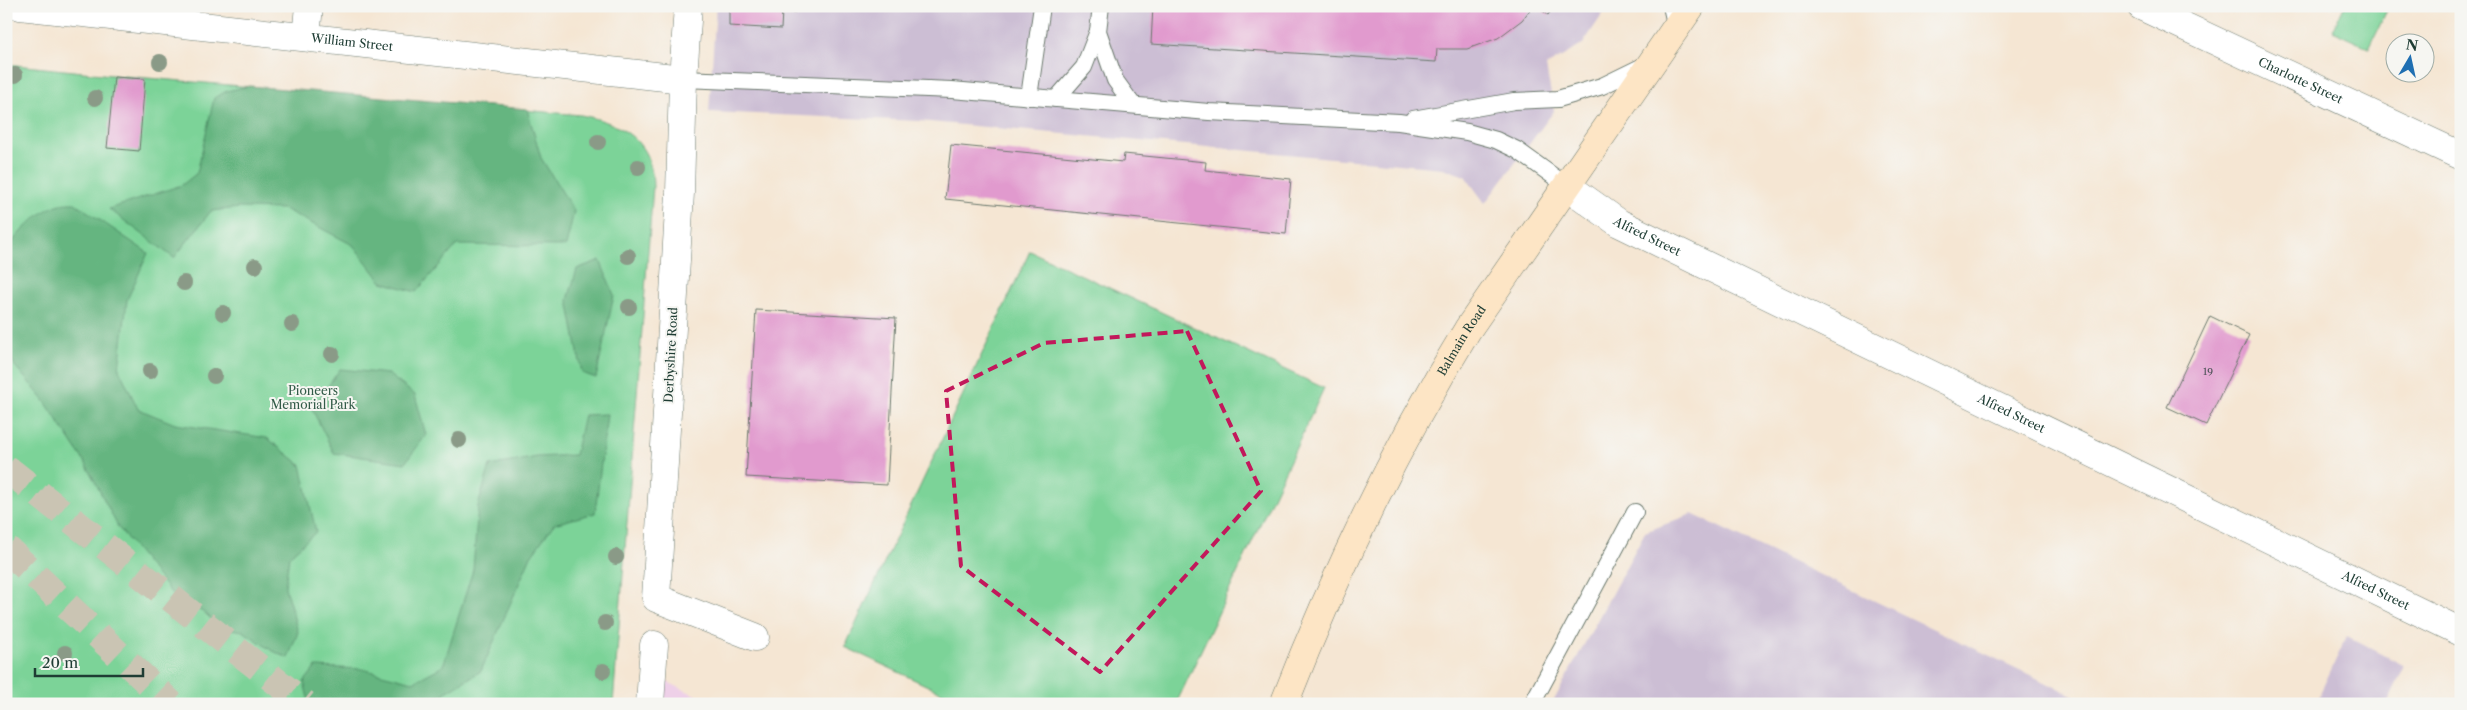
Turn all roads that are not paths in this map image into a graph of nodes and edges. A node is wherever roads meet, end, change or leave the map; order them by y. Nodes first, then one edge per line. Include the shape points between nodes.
1 (20, 6) edge
2 (308, 6) edge
3 (688, 6) edge
4 (1042, 6) edge
5 (1101, 6) edge
6 (1692, 6) edge
7 (2141, 6) edge
8 (1674, 17) edge
9 (1098, 31) junction
10 (306, 37) junction
11 (1653, 61) junction
12 (683, 79) junction
13 (1029, 97) junction
14 (1056, 99) junction
15 (1133, 105) junction
16 (1398, 122) junction
17 (2461, 156) edge
18 (1567, 186) junction
19 (1636, 512) dead end
20 (2461, 632) edge
21 (755, 638) dead end
22 (654, 645) dead end
23 (650, 704) edge
24 (1284, 704) edge
25 (1532, 704) edge

1 - 10 street, William Street
2 - 10 street
3 - 12 street, Derbyshire Road
4 - 13 lane
5 - 9 lane
6 - 8 main road, Balmain Road
7 - 17 street, Charlotte Street
8 - 11 main road, Balmain Road
9 - 14 lane via 1084,66
9 - 15 lane via 1115,80
10 - 12 street, William Street
11 - 16 lane via 1602,86 1558,99 1514,101
11 - 18 main road, Balmain Road
12 - 13 lane via 952,90
12 - 21 street, Derbyshire Road via 680,193 656,598
13 - 14 lane
14 - 15 lane
15 - 16 lane
16 - 18 lane via 1467,132 1496,140 1518,150
18 - 20 street, Alfred Street via 1619,223
18 - 24 main road, Balmain Road via 1468,329 1437,380 1368,516
19 - 25 lane
22 - 23 street

